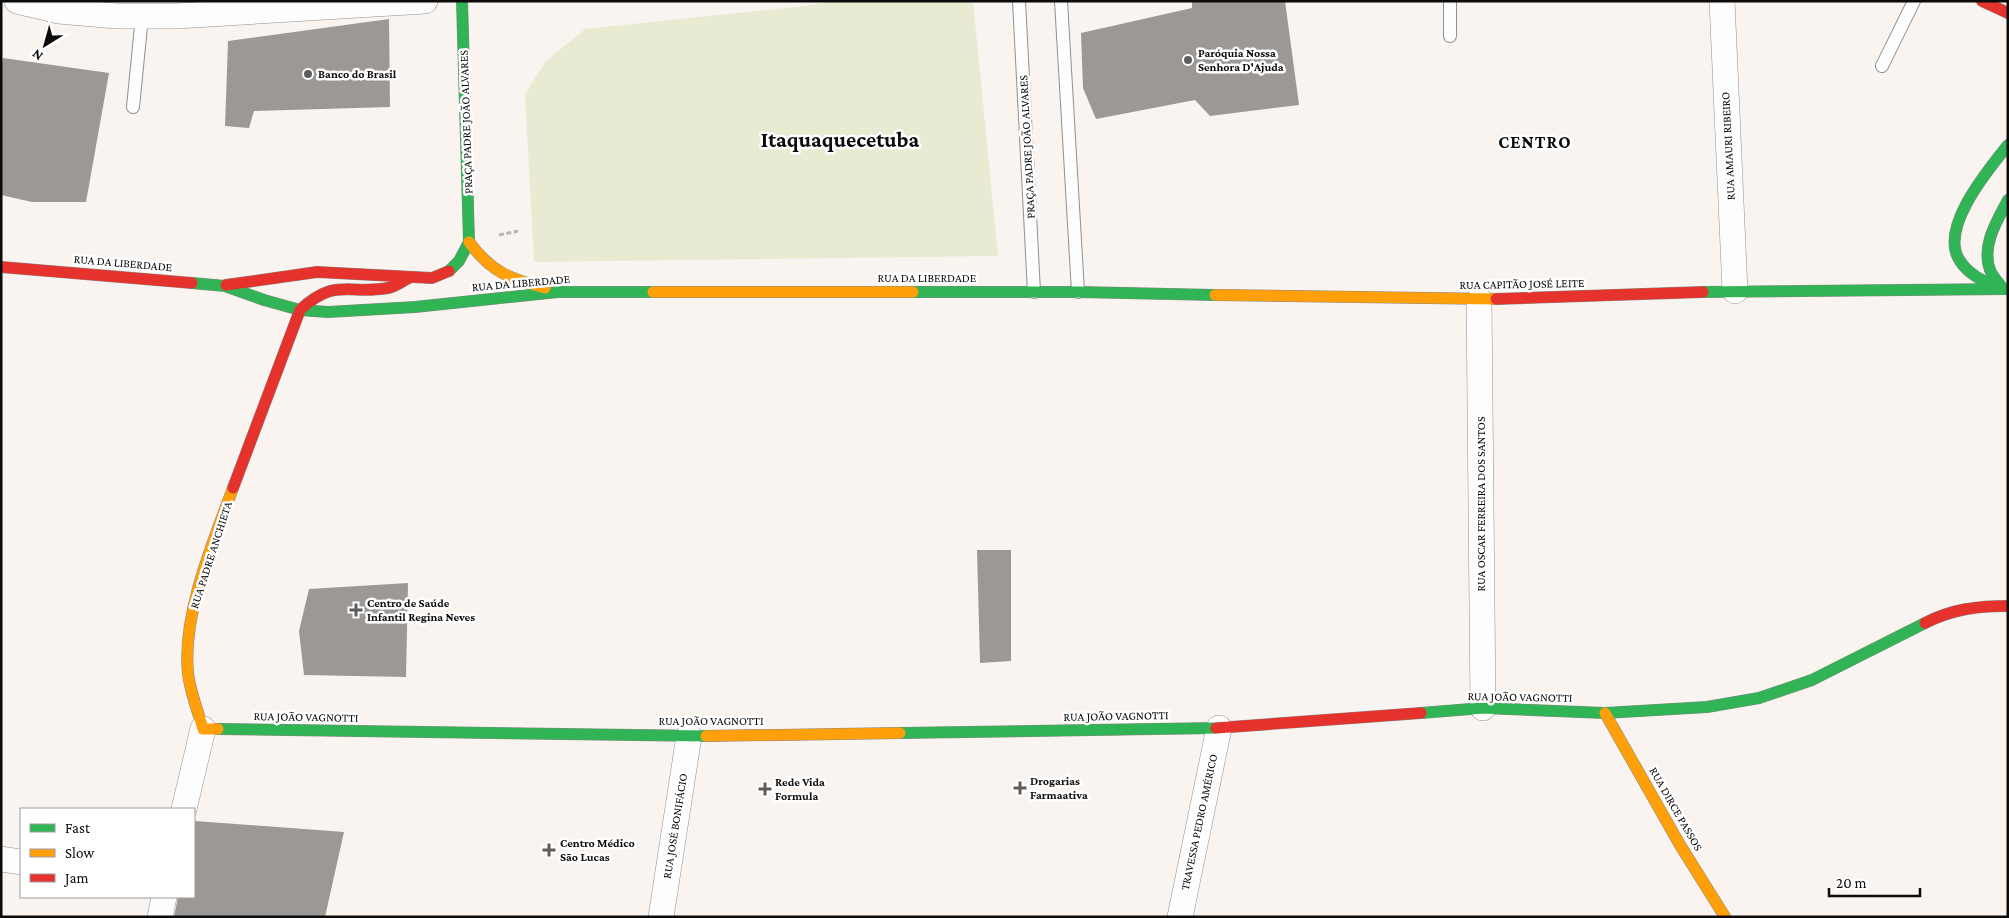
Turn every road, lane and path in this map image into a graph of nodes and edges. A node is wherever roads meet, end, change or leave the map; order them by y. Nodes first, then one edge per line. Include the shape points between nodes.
1 (17, 1) edge
2 (425, 1) edge
3 (462, 1) edge
4 (1019, 1) edge
5 (1061, 1) edge
6 (1450, 1) edge
7 (1722, 1) edge
8 (1914, 1) edge
9 (1982, 1) edge
10 (2008, 13) edge
11 (142, 16) junction
12 (1450, 36) dead end
13 (1882, 66) dead end
14 (133, 107) dead end
15 (2008, 134) edge
16 (2008, 145) edge
17 (1992, 165) junction
18 (2008, 200) edge
19 (470, 242) junction
20 (1, 267) edge
21 (409, 278) junction
22 (1930, 280) dead end
23 (225, 286) junction
24 (2005, 289) edge
25 (1909, 290) junction
26 (558, 292) junction
27 (1034, 292) junction
28 (1078, 292) junction
29 (1735, 292) junction
30 (1479, 300) junction
31 (300, 310) junction
32 (2008, 606) edge
33 (1483, 708) junction
34 (1605, 713) junction
35 (1218, 728) junction
36 (203, 729) junction
37 (689, 736) junction
38 (184, 808) edge
39 (1, 859) edge
40 (20, 862) edge
41 (164, 898) edge
42 (160, 917) edge
43 (661, 917) edge
44 (1180, 917) edge
45 (1725, 917) edge

1 - 11 street via 59,11
2 - 11 street
3 - 19 main road, PRAÇA PADRE JOÃO ALVARES
4 - 27 lane, PRAÇA PADRE JOÃO ALVARES
5 - 28 lane
6 - 12 lane
7 - 29 street, RUA AMAURI RIBEIRO
8 - 13 lane
9 - 10 main road
11 - 14 lane
15 - 17 main road
16 - 17 main road
17 - 24 main road via 1961,212 1954,232 1954,246 1956,263 1982,282
18 - 24 main road via 1989,242 1987,258 1990,270
19 - 21 main road via 459,262 448,273 432,278
19 - 26 main road via 479,257 504,277
20 - 23 main road, RUA DA LIBERDADE
21 - 23 main road via 317,272
21 - 31 main road via 390,288 329,290 312,297
22 - 25 main road, RUA CAPITÃO JOSÉ LEITE
23 - 31 main road, RUA DA LIBERDADE
24 - 25 main road
25 - 29 main road, RUA CAPITÃO JOSÉ LEITE
26 - 27 main road, RUA DA LIBERDADE
26 - 31 main road, RUA DA LIBERDADE via 368,311
27 - 28 main road, RUA DA LIBERDADE
28 - 30 main road, RUA CAPITÃO JOSÉ LEITE
29 - 30 main road, RUA CAPITÃO JOSÉ LEITE
30 - 33 street, RUA OSCAR FERREIRA DOS SANTOS
31 - 36 main road, RUA PADRE ANCHIETA via 193,604 187,649 188,675
32 - 34 main road, RUA JOÃO VAGNOTTI via 1977,606 1937,616 1812,680 1759,698 1707,707
33 - 34 main road, RUA JOÃO VAGNOTTI
33 - 35 main road, RUA JOÃO VAGNOTTI
34 - 45 main road, RUA DIRCE PASSOS
35 - 37 main road, RUA JOÃO VAGNOTTI
35 - 44 street, TRAVESSA PEDRO AMÉRICO
36 - 37 main road, RUA JOÃO VAGNOTTI
36 - 38 street, RUA PADRE ANCHIETA
37 - 43 street, RUA JOSÉ BONIFÁCIO
39 - 40 street
41 - 42 street

